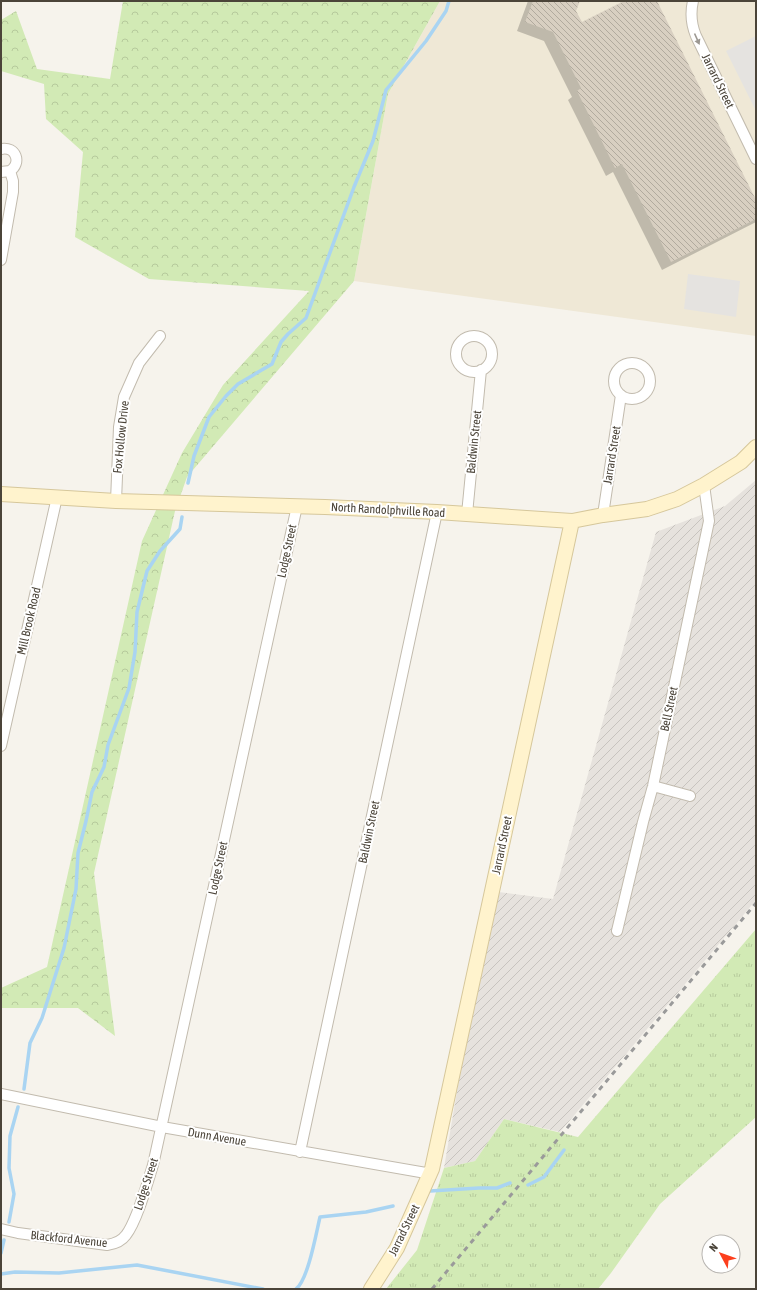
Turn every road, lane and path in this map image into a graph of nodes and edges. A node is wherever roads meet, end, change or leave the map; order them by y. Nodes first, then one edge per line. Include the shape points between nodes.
1 (693, 1) edge
2 (1, 149) edge
3 (756, 159) edge
4 (6, 172) edge
5 (1, 260) edge
6 (160, 336) dead end
7 (482, 370) dead end
8 (621, 395) dead end
9 (756, 447) edge
10 (704, 485) junction
11 (1, 494) edge
12 (57, 497) junction
13 (116, 501) junction
14 (297, 506) junction
15 (437, 512) junction
16 (467, 514) junction
17 (603, 515) junction
18 (572, 521) junction
19 (1, 746) edge
20 (652, 786) junction
21 (690, 796) dead end
22 (617, 931) dead end
23 (1, 1094) edge
24 (162, 1127) junction
25 (300, 1152) junction
26 (432, 1168) junction
27 (130, 1228) joint
28 (1, 1229) edge
29 (371, 1289) edge

1 -> 3 street, Jarrard Street via 691,15 696,36
2 - 4 street via 12,150 17,157 16,166
4 - 5 street via 13,181 13,192
6 - 13 street, Fox Hollow Drive via 138,363 124,397 119,427
7 - 16 street, Baldwin Street
8 - 17 street, Jarrard Street
9 - 10 street, North Randolphville Road via 741,462
10 - 17 street, North Randolphville Road via 677,499 647,509
10 - 20 street, Bell Street via 709,521
11 - 12 street, North Randolphville Road
12 - 13 street, North Randolphville Road
12 - 19 street, Mill Brook Road
13 - 14 street, North Randolphville Road
14 - 15 street, North Randolphville Road
14 - 24 street, Lodge Street
15 - 16 street, North Randolphville Road
15 - 25 street, Baldwin Street
16 - 18 street, North Randolphville Road
17 - 18 street, North Randolphville Road
18 - 26 street, Jarrard Street
20 - 21 street
20 - 22 street, Bell Street
23 - 24 street, Dunn Avenue
24 - 25 street, Dunn Avenue
24 - 27 street, Lodge Street via 153,1166
25 - 26 street, Dunn Avenue via 426,1173
26 - 29 street, Jarrad Street via 397,1248
27 - 28 street, Blackford Avenue via 126,1236 116,1243 107,1245

